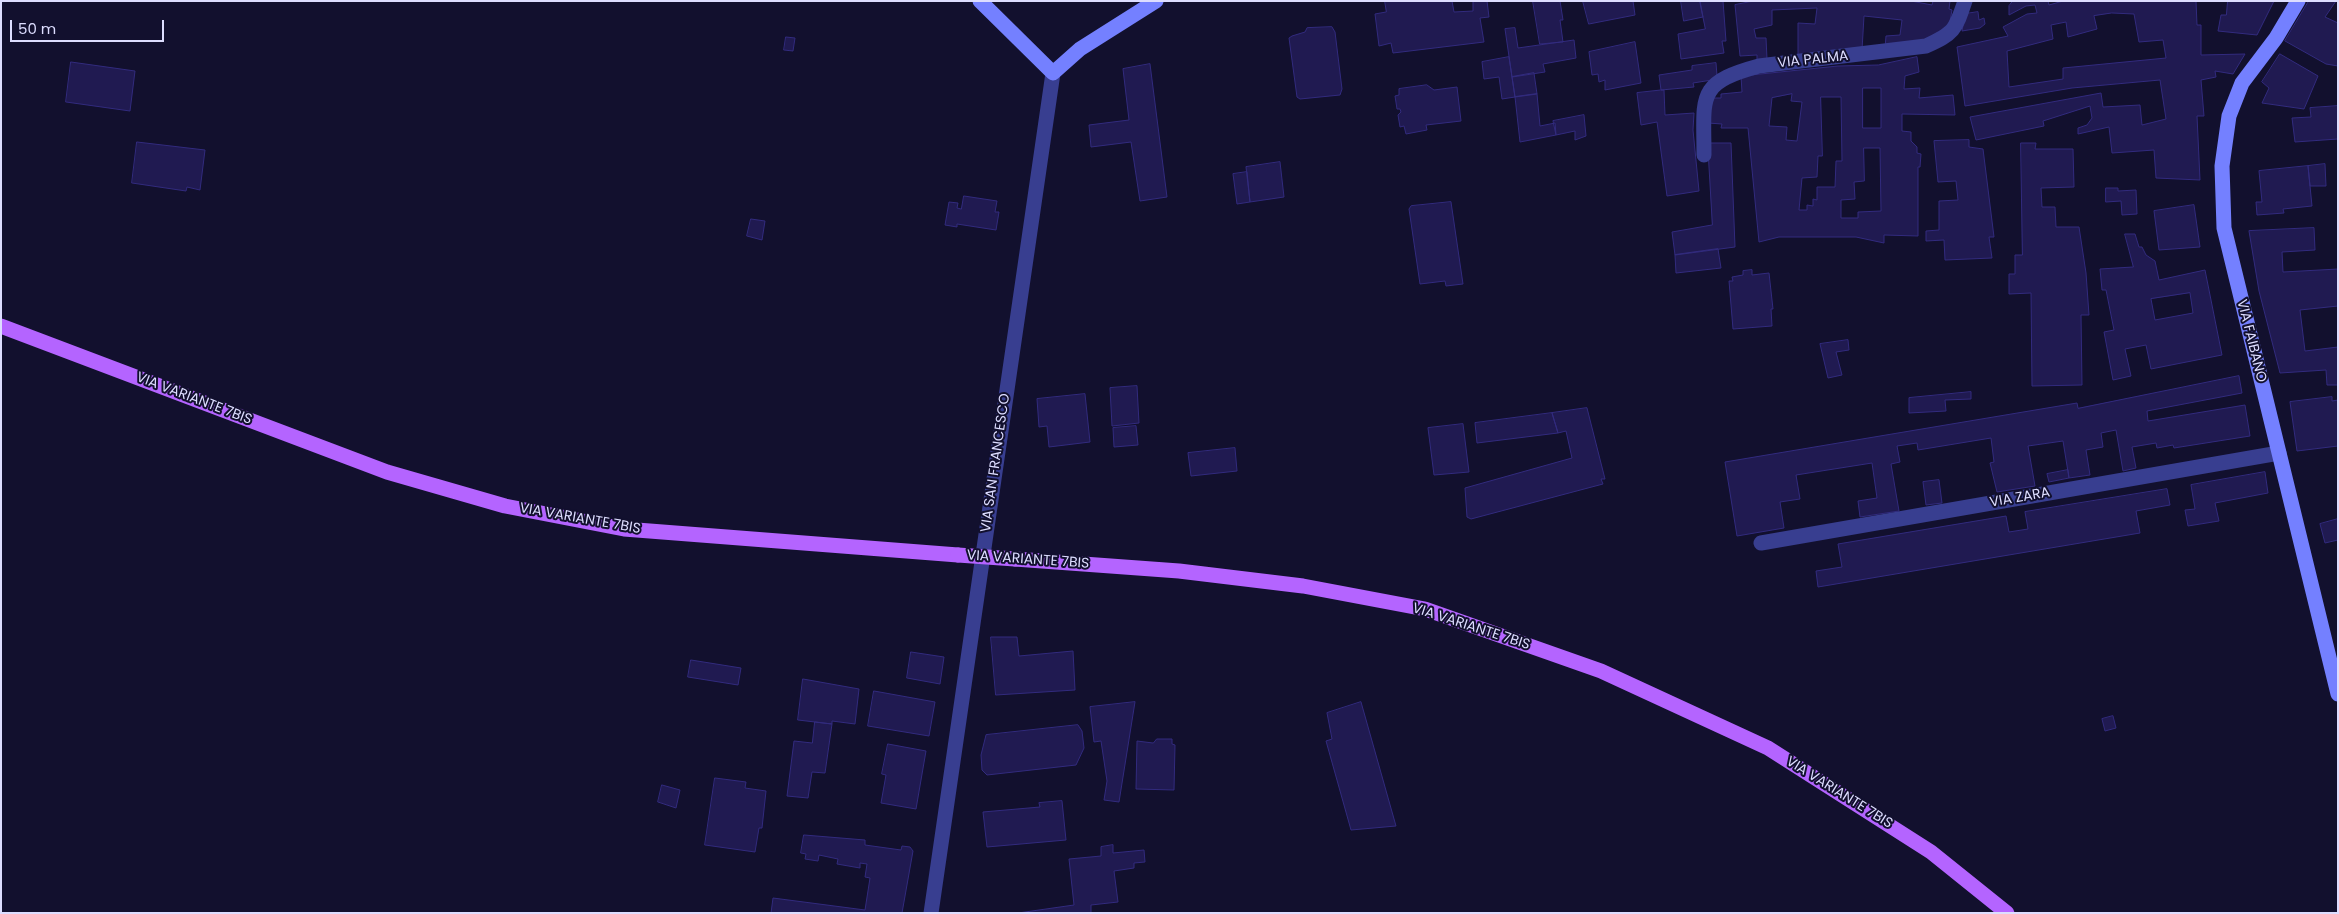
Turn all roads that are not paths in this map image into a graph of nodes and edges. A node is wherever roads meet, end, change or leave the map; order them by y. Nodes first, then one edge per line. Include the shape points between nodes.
1 (980, 1) edge
2 (1156, 1) edge
3 (1965, 1) edge
4 (2298, 1) edge
5 (1053, 73) junction
6 (1704, 154) dead end
7 (1, 326) edge
8 (2278, 454) junction
9 (1761, 544) dead end
10 (2335, 673) edge
11 (2338, 694) edge
12 (931, 913) edge
13 (2007, 913) edge

1 - 5 street
2 - 5 street via 1080,48
3 - 6 street, VIA PALMA via 1949,36 1926,46 1759,66 1735,72 1708,90 1704,100
4 - 8 street, VIA FAIBANO via 2276,38 2242,83 2229,116 2222,166 2224,228
5 - 12 street, VIA SAN FRANCESCO
7 - 13 main road, VIA VARIANTE 7BIS, bridge via 387,472 505,506 624,530 1188,572 1303,586 1425,608 1601,671 1768,748 1931,852
8 - 9 street, VIA ZARA
8 - 10 street, VIA FAIBANO
10 - 11 street, VIA FAIBANO

